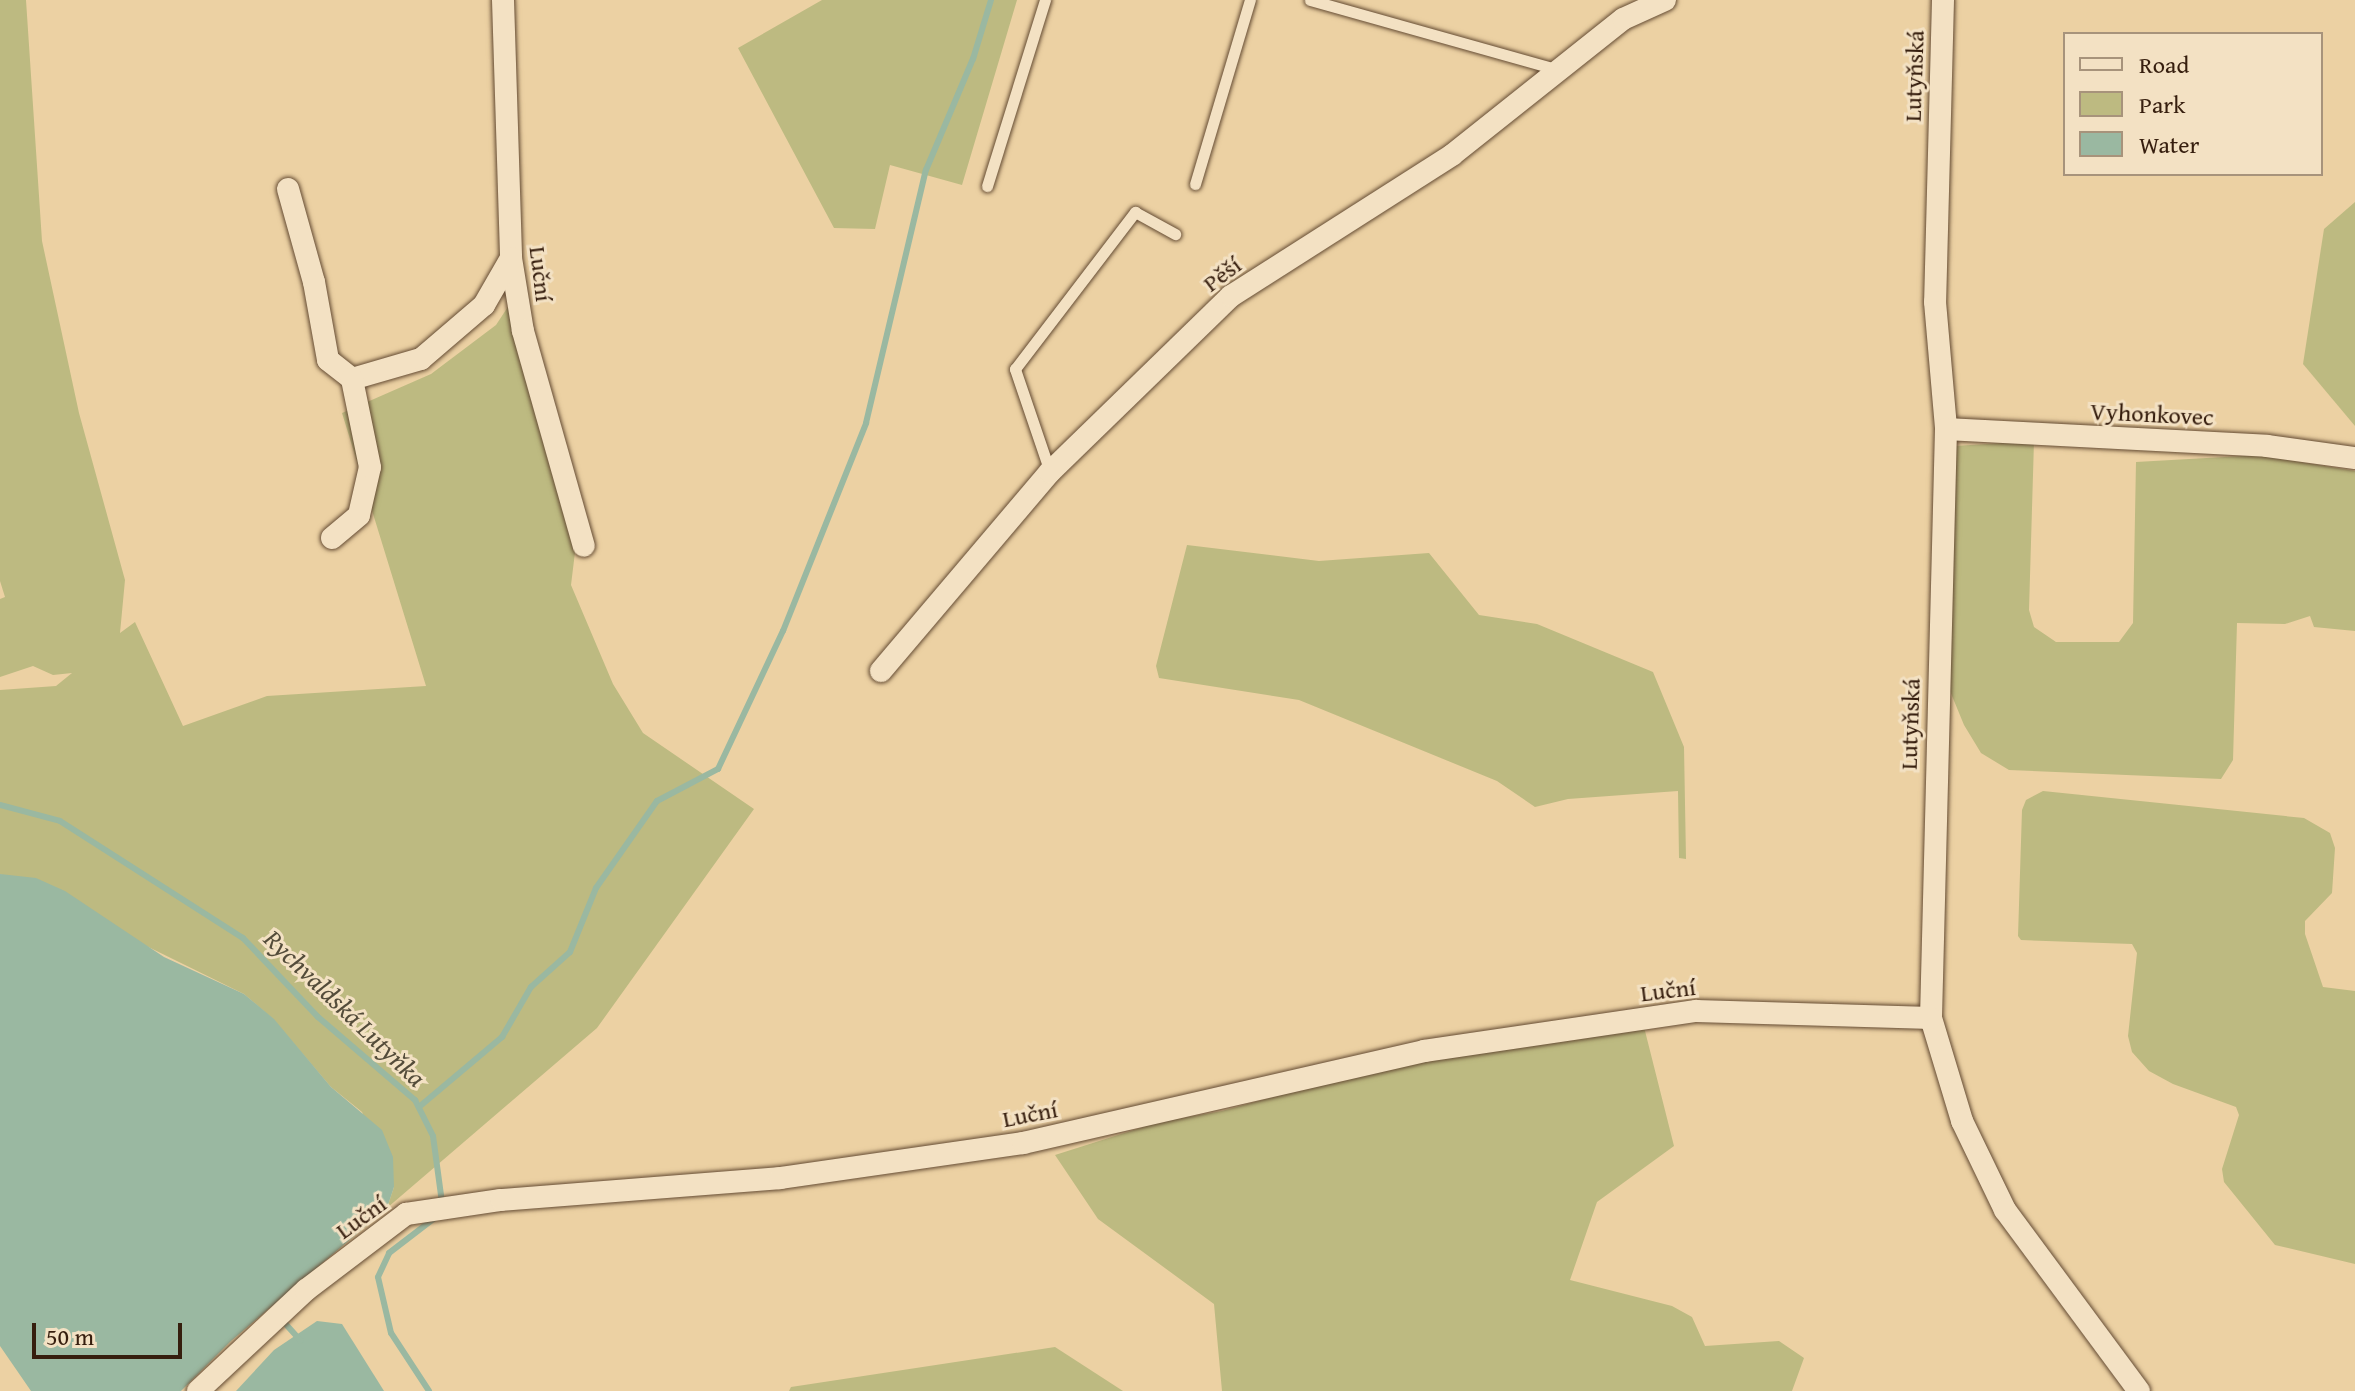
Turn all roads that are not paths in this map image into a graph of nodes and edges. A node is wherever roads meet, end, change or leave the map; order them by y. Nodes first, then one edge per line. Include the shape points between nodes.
1 (503, 0) edge
2 (1045, 0) edge
3 (1250, 0) edge
4 (1310, 0) edge
5 (1665, 0) edge
6 (1943, 0) edge
7 (1559, 70) junction
8 (1195, 184) dead end
9 (987, 186) dead end
10 (288, 189) dead end
11 (1175, 234) dead end
12 (511, 258) junction
13 (352, 379) junction
14 (1946, 429) junction
15 (2355, 458) edge
16 (1050, 472) junction
17 (332, 538) dead end
18 (584, 546) dead end
19 (881, 671) dead end
20 (1931, 1018) junction
21 (198, 1391) edge
22 (2139, 1391) edge

1 - 12 street, Luční
2 - 9 lane
3 - 8 lane
4 - 7 lane
5 - 7 street, Pěší via 1623,19
6 - 14 street, Lutyňská via 1935,302
7 - 16 street, Pěší via 1452,155 1231,296
10 - 13 street via 314,282 328,360
11 - 16 lane via 1135,212 1015,369
12 - 13 street via 484,305 421,359
12 - 18 street, Luční via 523,331
13 - 17 street via 370,467 359,515
14 - 15 street, Vyhonkovec via 2267,446
14 - 20 street, Lutyňská
16 - 19 street, Pěší
20 - 21 street, Luční via 1696,1011 1424,1051 1023,1143 780,1178 501,1200 406,1214 306,1290
20 - 22 street, Lutyňská via 1962,1121 2005,1210

